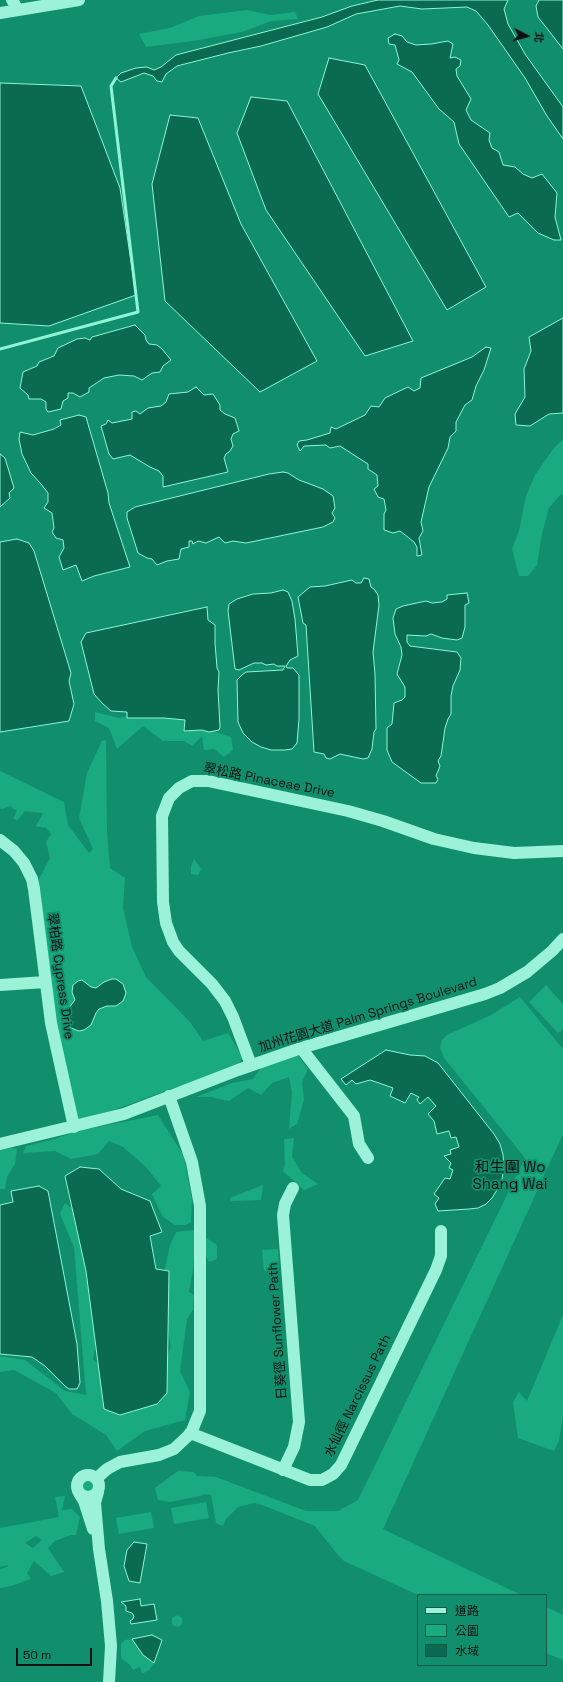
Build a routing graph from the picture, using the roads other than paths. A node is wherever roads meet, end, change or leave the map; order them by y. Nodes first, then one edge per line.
1 (79, 0) edge
2 (15, 5) edge
3 (0, 14) edge
4 (0, 840) edge
5 (563, 851) edge
6 (563, 939) edge
7 (45, 982) junction
8 (0, 985) edge
9 (301, 1048) junction
10 (251, 1065) junction
11 (169, 1096) junction
12 (74, 1127) junction
13 (0, 1144) edge
14 (368, 1158) dead end
15 (293, 1188) dead end
16 (441, 1232) dead end
17 (190, 1433) junction
18 (283, 1470) junction
19 (97, 1478) junction
20 (98, 1492) junction
21 (79, 1493) junction
22 (99, 1549) junction
23 (109, 1682) edge

1 - 2 street
2 - 3 street
4 - 7 street, 翠柏路 Cypress Drive
5 - 10 street, 翠松路 Pinaceae Drive
6 - 9 street, 加州花園大道 Palm Springs Boulevard
7 - 8 street
7 - 12 street, 翠柏路 Cypress Drive
9 - 10 street, 加州花園大道 Palm Springs Boulevard
9 - 14 street
10 - 11 street, 加州花園大道 Palm Springs Boulevard
11 - 12 street, 加州花園大道 Palm Springs Boulevard
11 - 17 street
12 - 13 street, 加州花園大道 Palm Springs Boulevard
15 - 18 street, 日葵徑 Sunflower Path
16 - 18 street, 水仙徑 Narcissus Path
17 - 18 street, 水仙徑 Narcissus Path
17 - 19 street
19 - 20 street
19 - 21 street
20 - 21 street
20 - 22 street
21 - 22 street
22 - 23 street

